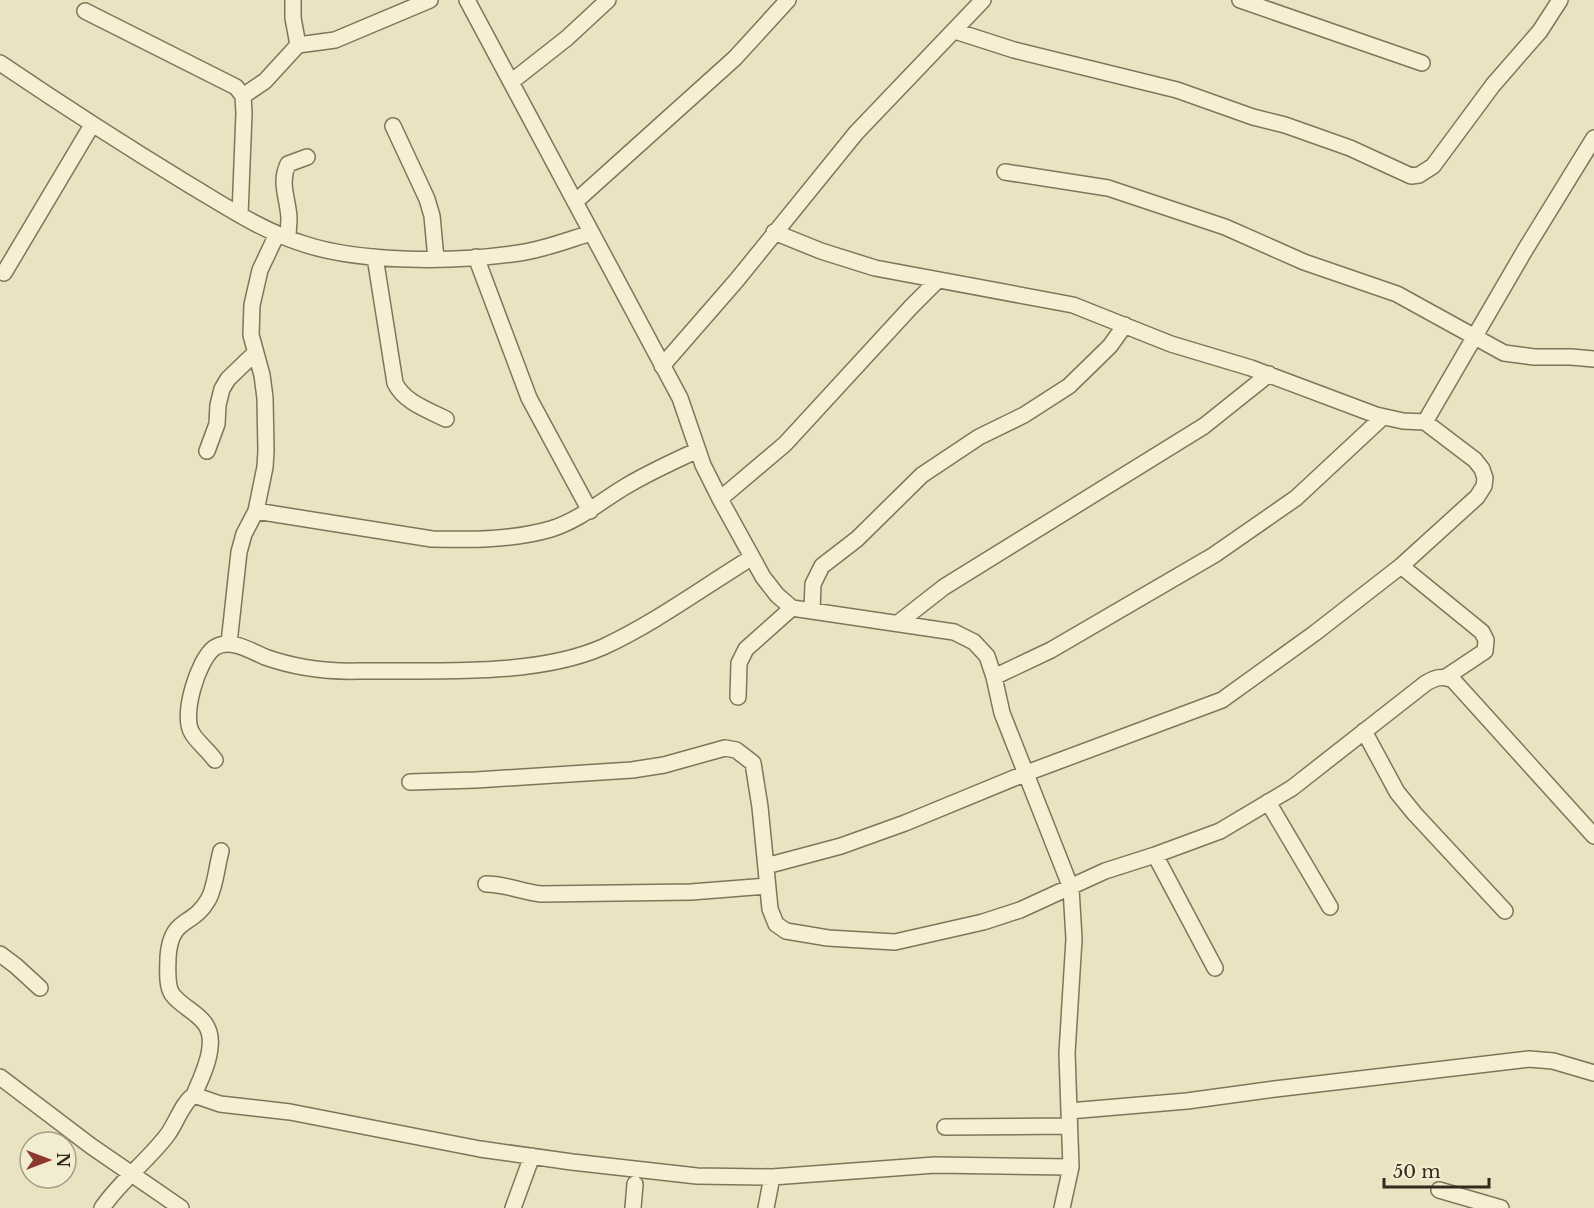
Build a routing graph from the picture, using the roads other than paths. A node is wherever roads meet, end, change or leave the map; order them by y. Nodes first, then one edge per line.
1 (293, 0) edge
2 (430, 0) edge
3 (467, 0) edge
4 (608, 0) edge
5 (788, 0) edge
6 (983, 0) edge
7 (1240, 0) edge
8 (1560, 0) edge
9 (85, 11) dead end
10 (955, 31) junction
11 (298, 45) junction
12 (0, 63) edge
13 (1422, 63) dead end
14 (511, 82) junction
15 (243, 96) junction
16 (92, 125) junction
17 (393, 126) dead end
18 (1594, 138) edge
19 (307, 157) dead end
20 (1005, 172) dead end
21 (575, 202) junction
22 (240, 215) junction
23 (774, 232) junction
24 (591, 233) junction
25 (282, 236) junction
26 (375, 257) junction
27 (476, 257) junction
28 (436, 259) junction
29 (4, 273) dead end
30 (938, 280) junction
31 (1125, 324) junction
32 (1475, 336) junction
33 (255, 353) junction
34 (1594, 359) edge
35 (662, 366) junction
36 (1269, 374) junction
37 (1383, 417) junction
38 (446, 419) dead end
39 (1425, 422) junction
40 (698, 450) junction
41 (207, 451) dead end
42 (720, 500) junction
43 (256, 511) junction
44 (590, 511) junction
45 (751, 558) junction
46 (1401, 566) junction
47 (792, 608) junction
48 (812, 611) junction
49 (898, 623) junction
50 (229, 643) junction
51 (1446, 676) junction
52 (994, 677) junction
53 (738, 697) dead end
54 (1364, 731) junction
55 (215, 760) dead end
56 (1024, 774) junction
57 (410, 782) dead end
58 (1268, 802) junction
59 (1594, 836) edge
60 (221, 851) dead end
61 (1155, 855) junction
62 (766, 866) junction
63 (486, 884) dead end
64 (767, 886) junction
65 (1071, 888) junction
66 (1330, 907) dead end
67 (1505, 911) dead end
68 (0, 954) edge
69 (1215, 968) dead end
70 (40, 988) dead end
71 (1594, 1073) edge
72 (0, 1077) edge
73 (194, 1095) junction
74 (1069, 1119) junction
75 (945, 1127) dead end
76 (532, 1156) junction
77 (1071, 1167) junction
78 (130, 1173) junction
79 (772, 1177) junction
80 (635, 1184) dead end
81 (1440, 1190) dead end
82 (102, 1208) edge
83 (181, 1208) edge
84 (513, 1208) edge
85 (633, 1208) edge
86 (766, 1208) edge
87 (1062, 1208) edge
88 (1500, 1208) edge

1 - 11 street
2 - 11 street
3 - 14 street
4 - 14 street
5 - 21 street
6 - 10 street
7 - 13 street
8 - 10 street
9 - 15 street
10 - 23 street
11 - 15 street
12 - 16 street
14 - 21 street
15 - 22 street
16 - 22 street
16 - 29 street
17 - 28 street
18 - 32 street
19 - 25 street
20 - 32 street
21 - 24 street
22 - 25 street
23 - 30 street
23 - 35 street
24 - 27 street
24 - 35 street
25 - 26 street
25 - 33 street
26 - 28 street
26 - 38 street
27 - 28 street
27 - 44 street
30 - 31 street
30 - 42 street
31 - 36 street
31 - 48 street
32 - 34 street
32 - 39 street
33 - 41 street
33 - 43 street
35 - 40 street
36 - 37 street
36 - 49 street
37 - 39 street
37 - 52 street
39 - 46 street
40 - 42 street
40 - 44 street
42 - 45 street
43 - 44 street
43 - 50 street
45 - 47 street
45 - 50 street
46 - 51 street
46 - 56 street
47 - 48 street
47 - 53 street
48 - 49 street
49 - 52 street
50 - 55 street
51 - 54 street
51 - 59 street
52 - 56 street
54 - 58 street
54 - 67 street
56 - 62 street
56 - 65 street
57 - 62 street
58 - 61 street
58 - 66 street
60 - 73 street
61 - 65 street
61 - 69 street
62 - 64 street
63 - 64 street
64 - 65 street
65 - 74 street
68 - 70 street
71 - 74 street
72 - 78 street
73 - 76 street
73 - 78 street
74 - 75 street
74 - 77 street
76 - 79 street
76 - 84 street
77 - 79 street
77 - 87 street
78 - 82 street
78 - 83 street
79 - 86 street
80 - 85 street
81 - 88 street

